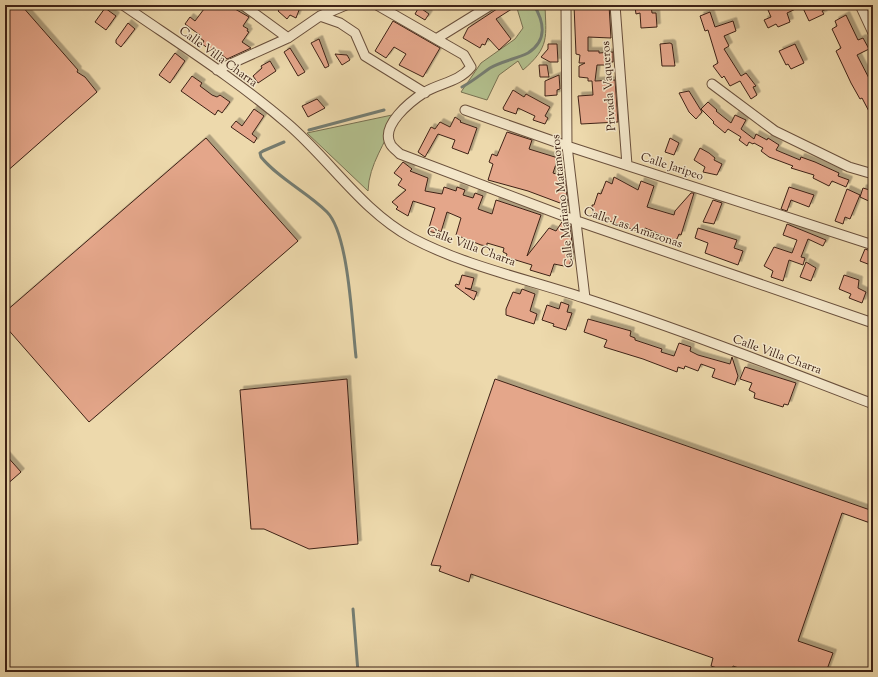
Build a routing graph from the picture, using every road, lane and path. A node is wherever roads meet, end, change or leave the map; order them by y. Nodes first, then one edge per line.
1 (123, 5) edge
2 (242, 5) edge
3 (346, 5) edge
4 (377, 5) edge
5 (491, 5) edge
6 (566, 5) edge
7 (615, 5) edge
8 (860, 5) edge
9 (320, 16) junction
10 (873, 33) edge
11 (288, 38) junction
12 (436, 39) junction
13 (217, 70) junction
14 (712, 84) dead end
15 (425, 93) junction
16 (465, 110) dead end
17 (567, 146) junction
18 (627, 165) junction
19 (873, 174) edge
20 (577, 221) junction
21 (873, 245) edge
22 (585, 298) junction
23 (873, 323) edge
24 (873, 404) edge

1 - 13 street, Calle Villa Charra
2 - 11 street
3 - 9 street
4 - 12 street
5 - 12 street
6 - 17 street, Calle Mariano Matamoros
7 - 18 street, Privada Vaqueros
8 - 10 street
9 - 11 street
9 - 15 street
11 - 13 street
12 - 15 street, Calle Las Amazonas
13 - 22 street, Calle Villa Charra
14 - 19 street
15 - 20 street, Calle Las Amazonas
16 - 17 street, Calle Jaripeo
17 - 18 street, Calle Jaripeo
17 - 20 street, Calle Mariano Matamoros
18 - 21 street, Calle Jaripeo
20 - 22 street, Calle Mariano Matamoros
20 - 23 street, Calle Las Amazonas
22 - 24 street, Calle Villa Charra

